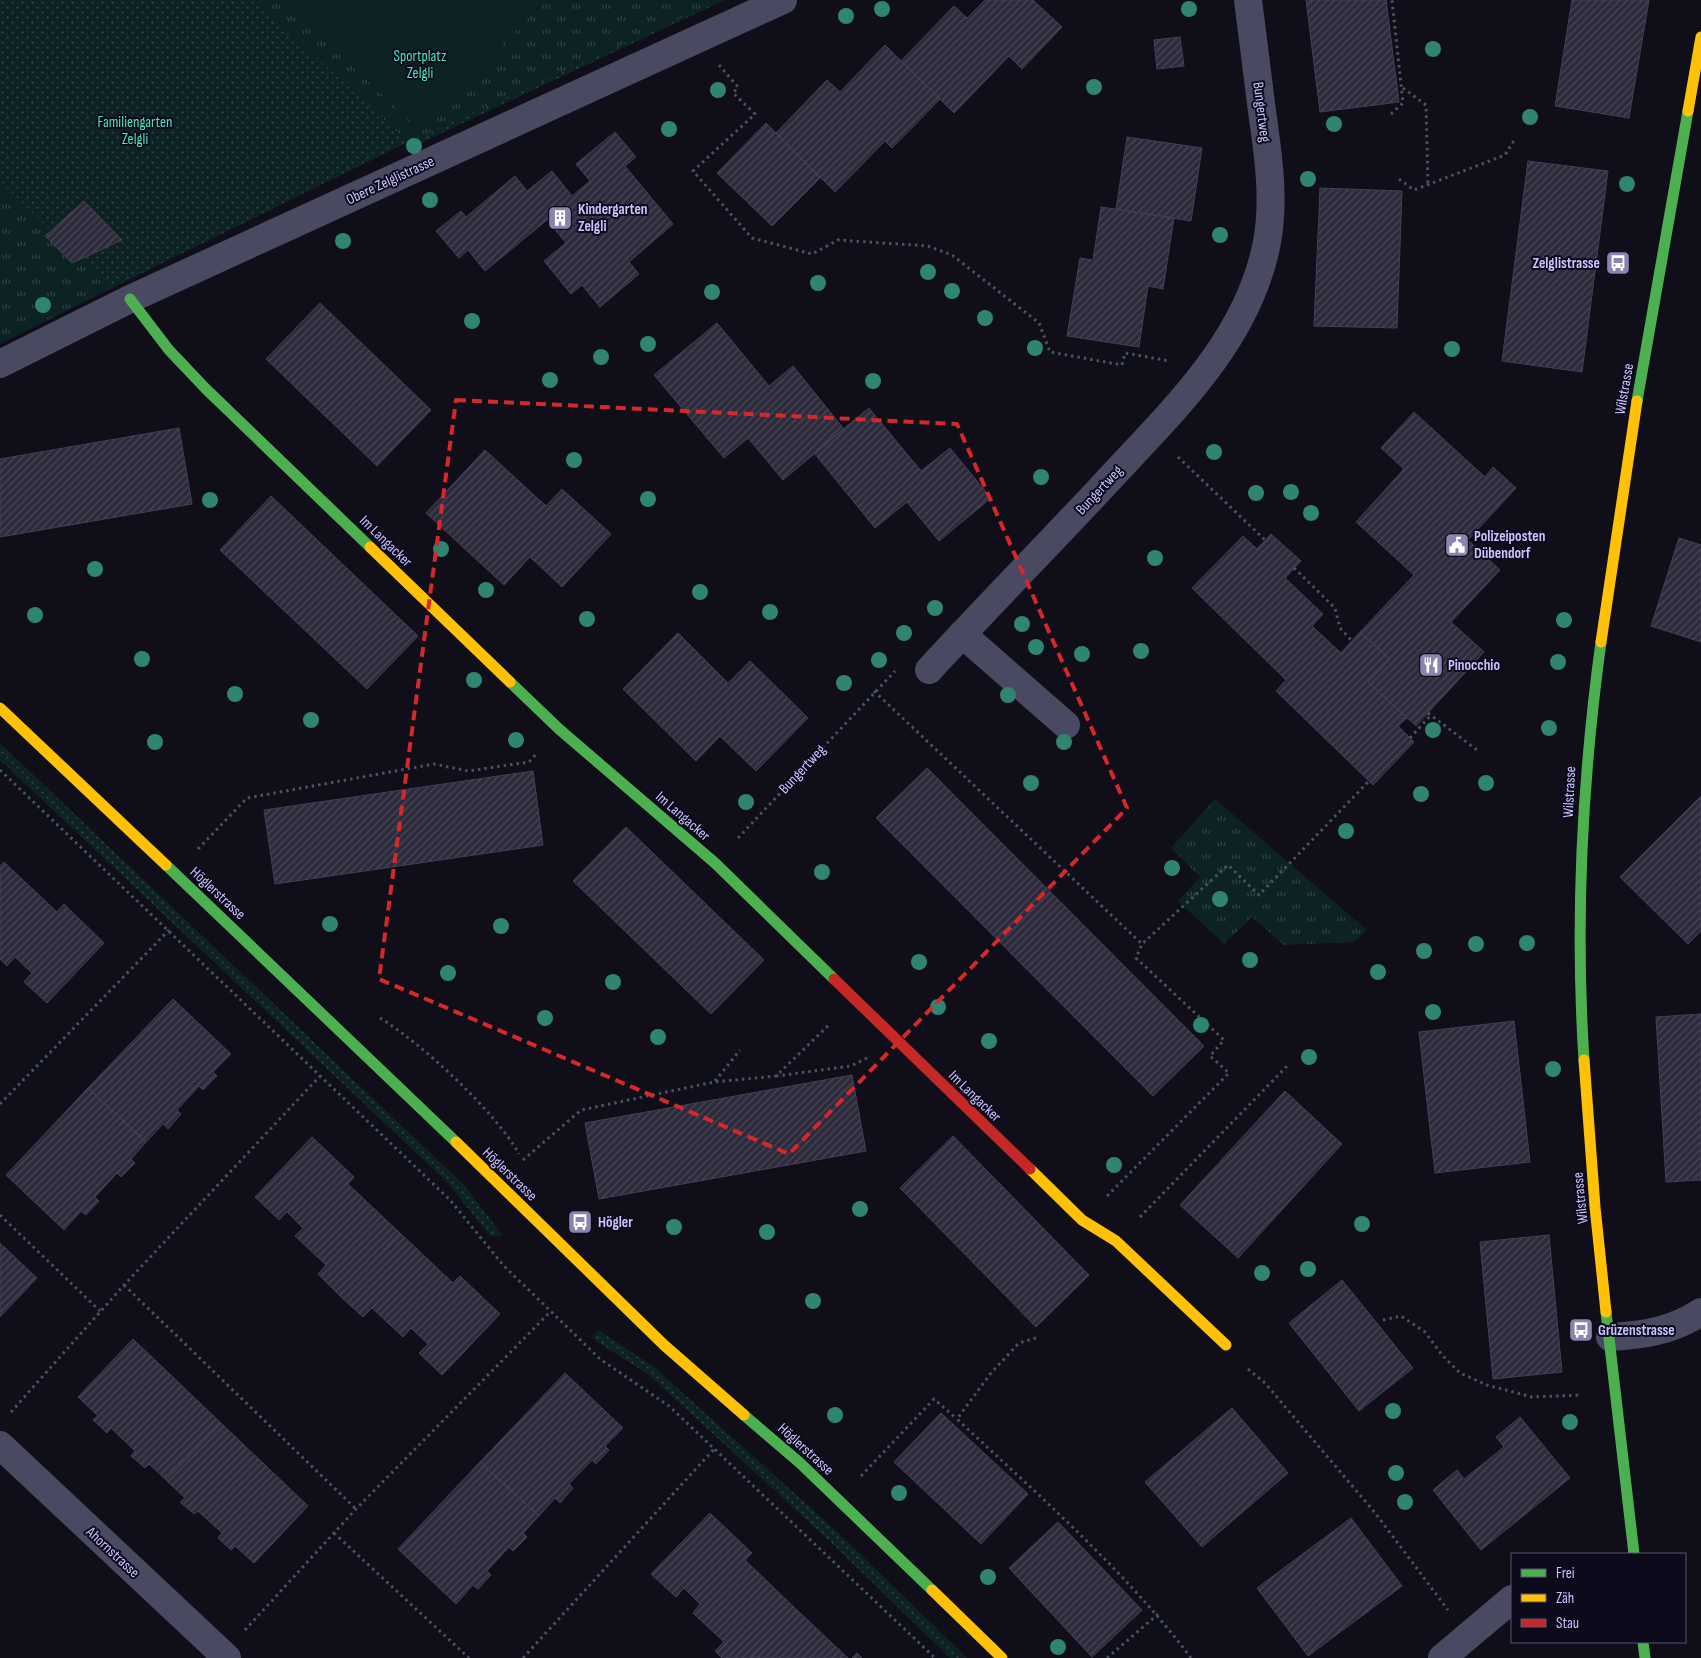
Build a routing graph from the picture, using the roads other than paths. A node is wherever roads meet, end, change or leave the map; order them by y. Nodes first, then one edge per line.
1 (783, 0) edge
2 (1248, 0) edge
3 (1701, 37) edge
4 (130, 299) junction
5 (0, 364) edge
6 (962, 634) junction
7 (929, 670) road end
8 (0, 708) edge
9 (1066, 725) dead end
10 (1701, 1312) edge
11 (1610, 1338) junction
12 (1226, 1344) road end
13 (0, 1445) edge
14 (1634, 1553) edge
15 (1511, 1600) edge
16 (1643, 1643) edge
17 (224, 1656) edge
18 (1002, 1658) edge
19 (1442, 1658) edge
20 (1645, 1658) edge

1 - 4 street, Obere Zelglistrasse
2 - 6 street, Bungertweg
3 - 11 street, Wilstrasse
4 - 5 street, Obere Zelglistrasse
4 - 12 street, Im Langacker
6 - 7 street, Bungertweg
6 - 9 street
8 - 18 street, Höglerstrasse
10 - 11 street
11 - 14 street, Wilstrasse
13 - 17 street, Ahornstrasse
15 - 19 street
16 - 20 street

